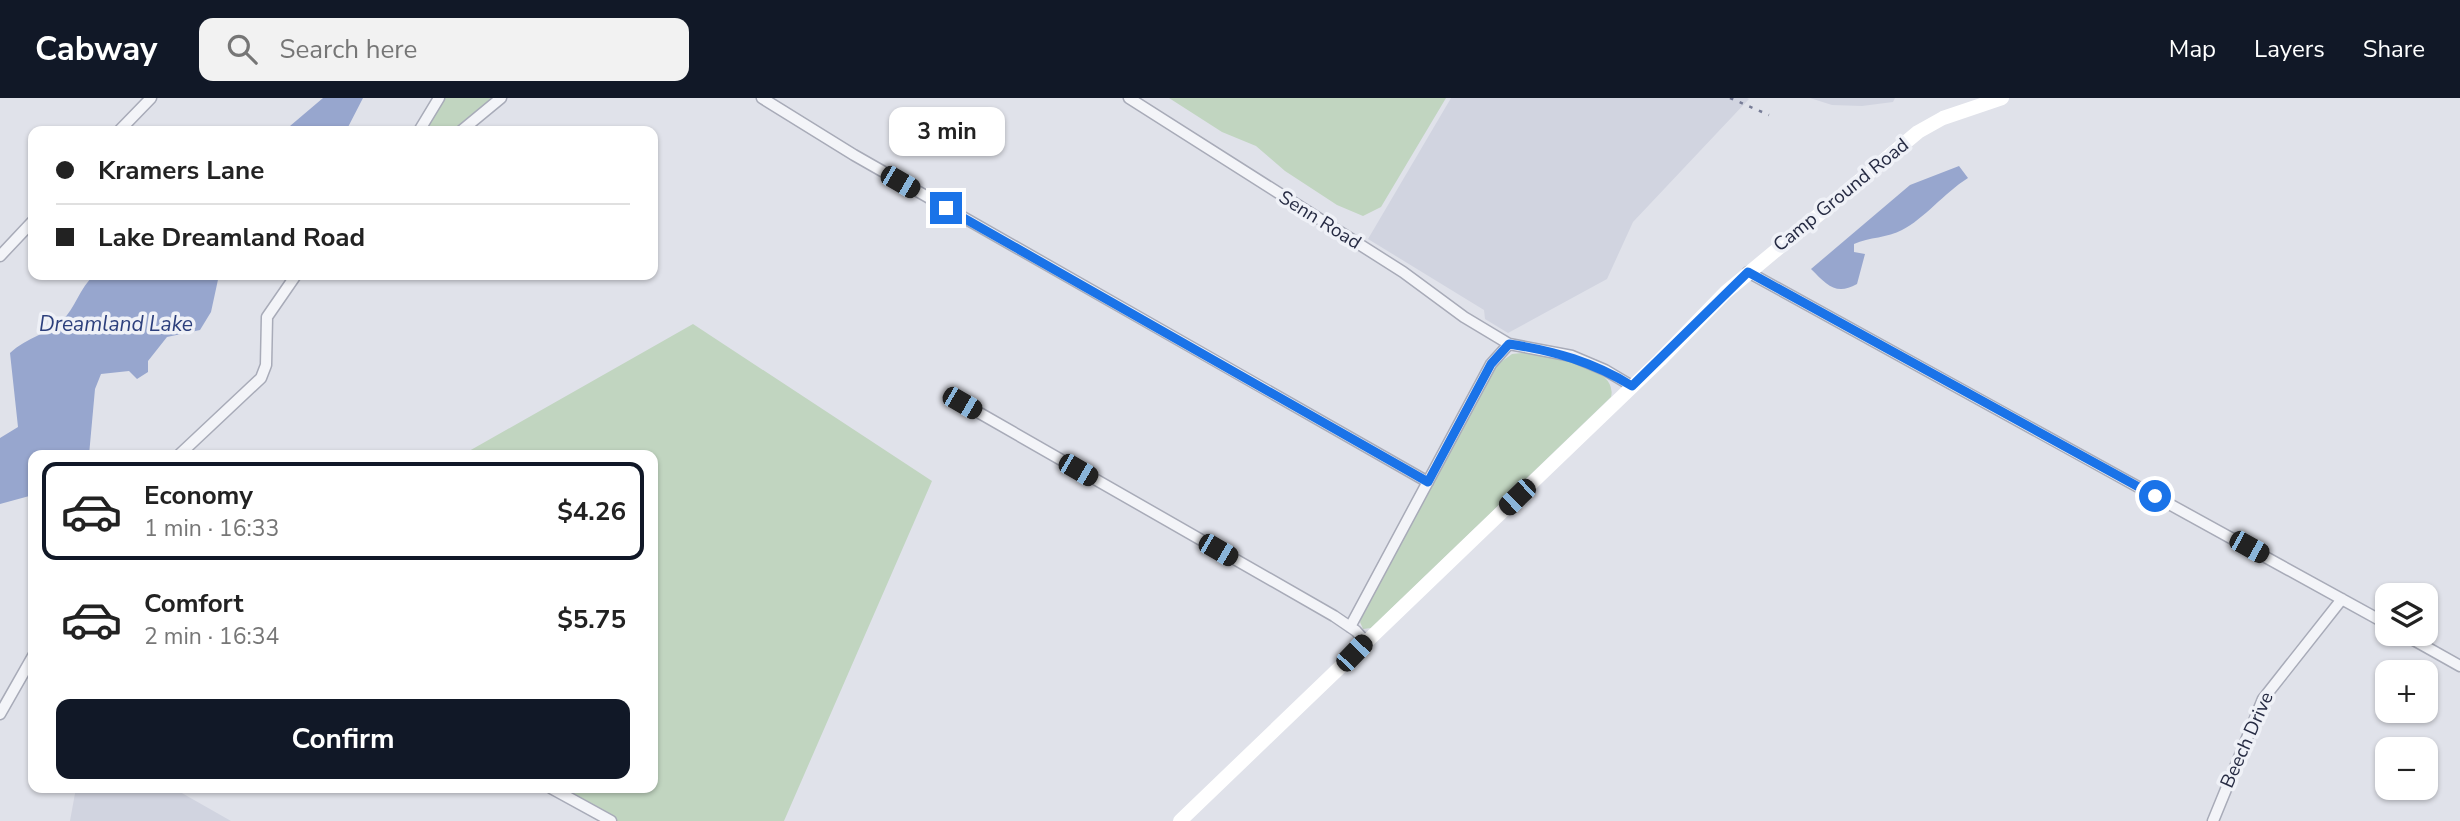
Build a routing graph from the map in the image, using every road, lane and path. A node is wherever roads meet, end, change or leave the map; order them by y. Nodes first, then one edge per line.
1 (150, 98) edge
2 (439, 98) edge
3 (501, 98) edge
4 (762, 98) edge
5 (1129, 98) edge
6 (2002, 98) edge
7 (124, 126) edge
8 (422, 126) edge
9 (467, 126) edge
10 (28, 226) edge
11 (0, 256) edge
12 (1748, 272) junction
13 (293, 280) edge
14 (1509, 344) junction
15 (1632, 386) junction
16 (962, 403) dead end
17 (184, 450) edge
18 (1428, 482) junction
19 (2342, 599) junction
20 (2375, 617) edge
21 (1350, 626) junction
22 (1366, 642) junction
23 (2424, 646) edge
24 (28, 665) edge
25 (2460, 666) edge
26 (0, 714) edge
27 (560, 793) edge
28 (611, 821) edge
29 (1180, 821) edge
30 (2213, 821) edge

1 - 7 street
2 - 8 street
3 - 9 street
4 - 18 street
5 - 14 street, Senn Road
6 - 12 street, Camp Ground Road
10 - 11 street
12 - 15 street, Camp Ground Road
12 - 19 street
13 - 17 street
14 - 15 street
14 - 18 street
15 - 22 street, Camp Ground Road
16 - 21 street
18 - 21 street
19 - 20 street
19 - 30 street, Beech Drive
21 - 22 street
22 - 29 street, Camp Ground Road
23 - 25 street
24 - 26 street
27 - 28 street

